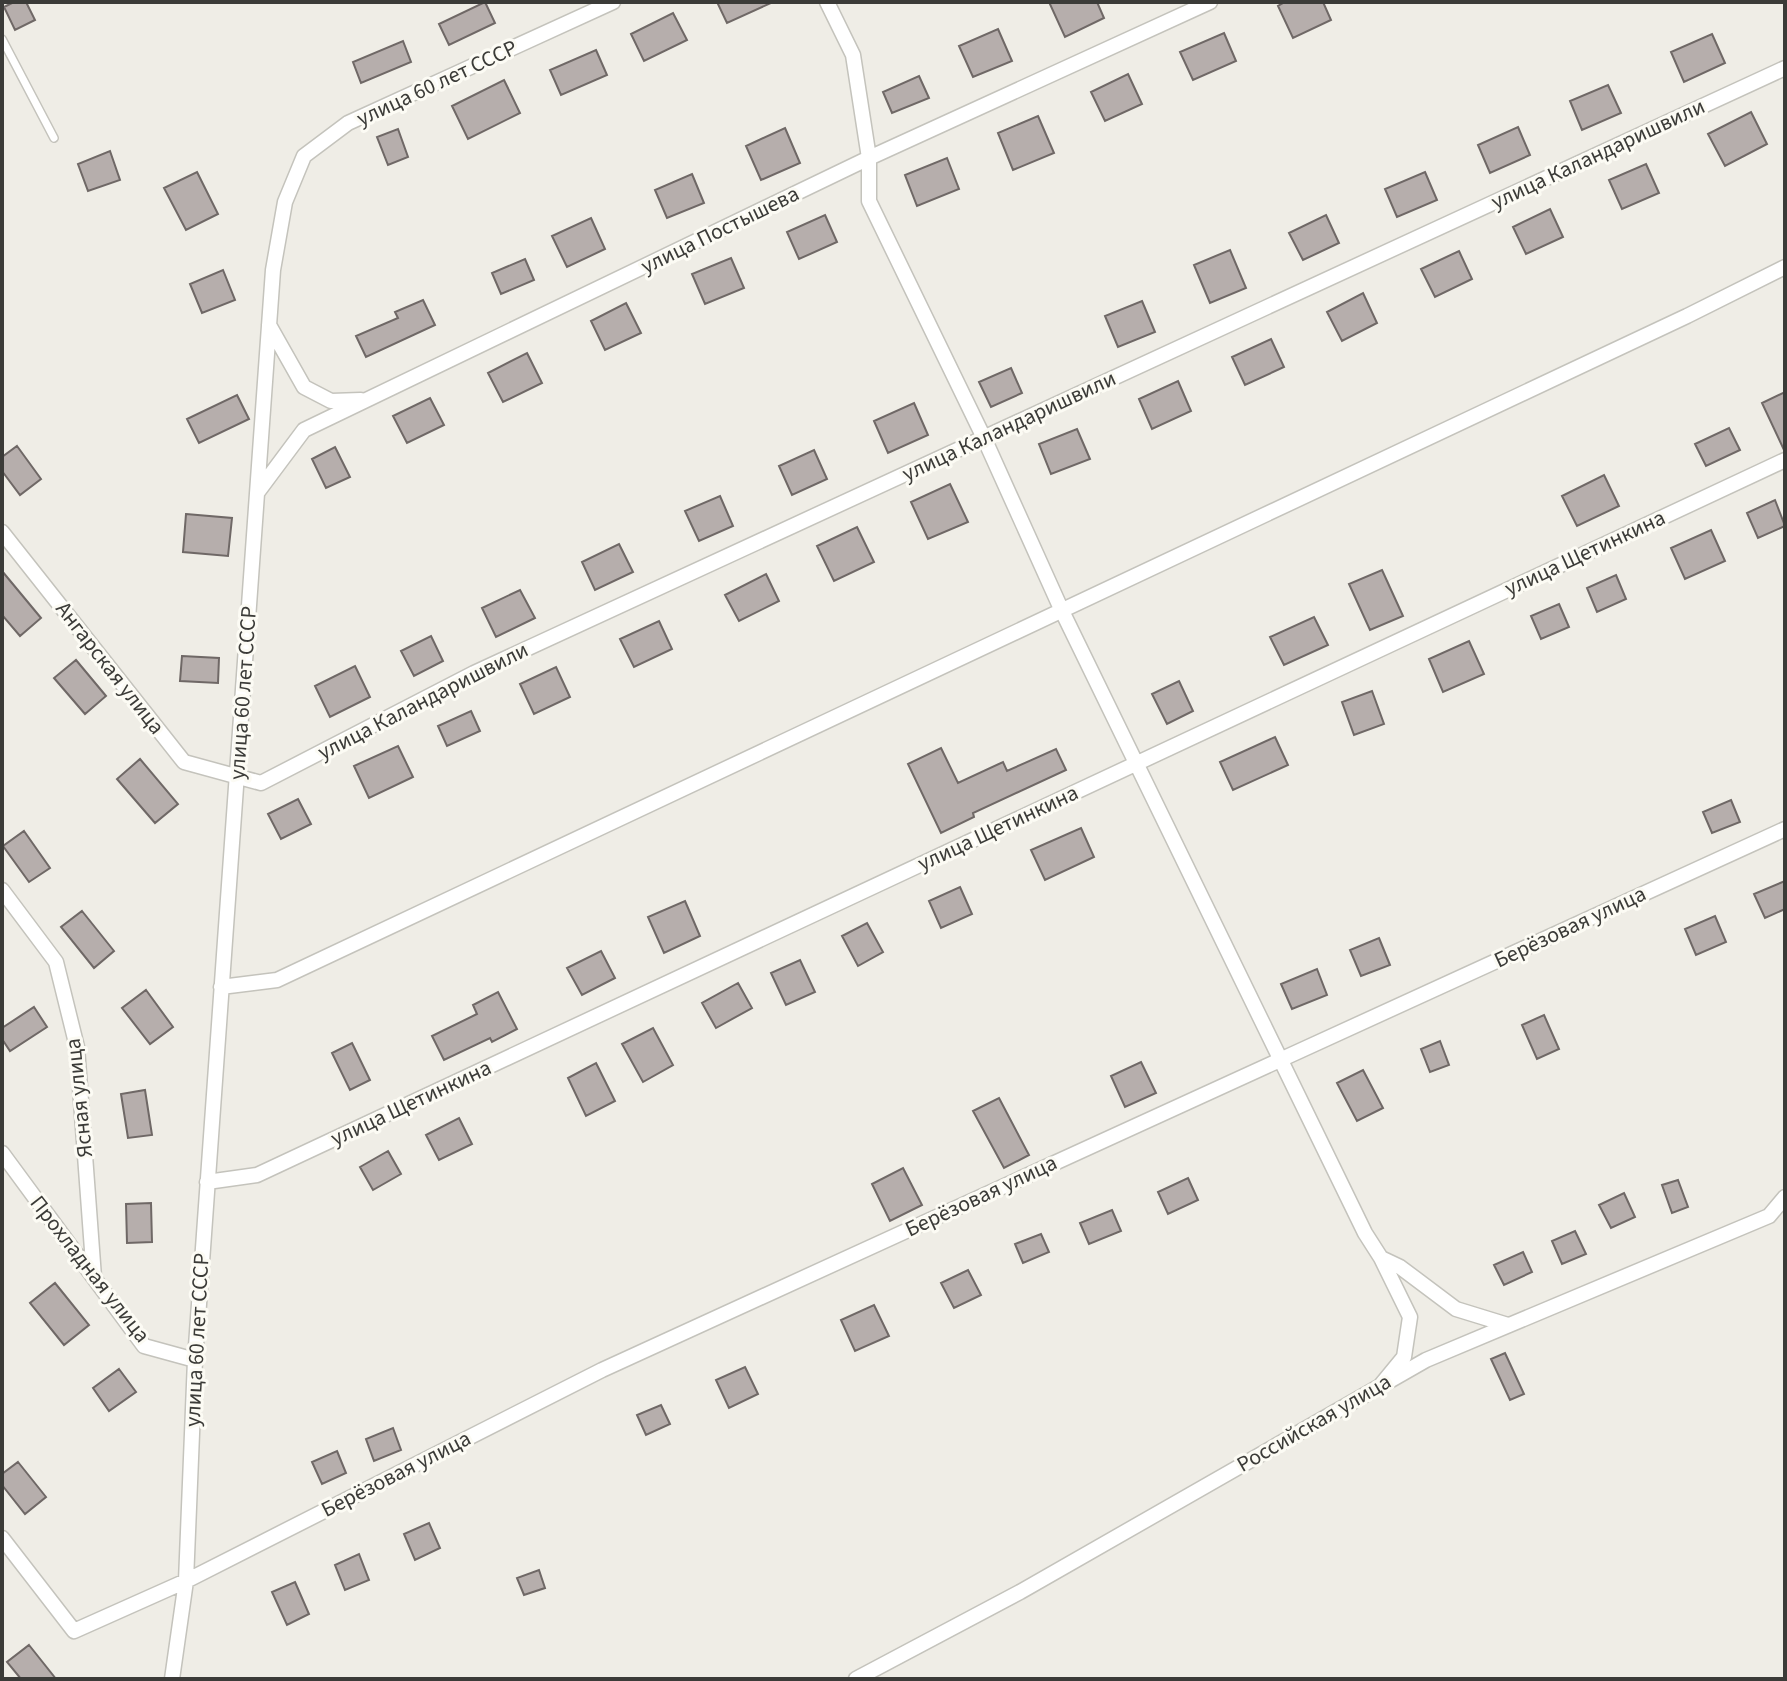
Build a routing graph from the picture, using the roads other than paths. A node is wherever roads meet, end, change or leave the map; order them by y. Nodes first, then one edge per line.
1 (613, 2) edge
2 (827, 2) edge
3 (1210, 2) edge
4 (2, 39) edge
5 (1785, 68) edge
6 (54, 138) dead end
7 (869, 158) junction
8 (1785, 267) edge
9 (269, 325) junction
10 (369, 399) junction
11 (984, 438) junction
12 (1785, 460) edge
13 (257, 493) junction
14 (2, 532) edge
15 (1062, 611) junction
16 (1136, 763) junction
17 (236, 778) junction
18 (1785, 829) edge
19 (2, 890) edge
20 (221, 987) junction
21 (1280, 1060) junction
22 (2, 1153) edge
23 (207, 1182) junction
24 (1785, 1197) edge
25 (1381, 1258) junction
26 (94, 1277) junction
27 (1508, 1325) junction
28 (195, 1360) junction
29 (1381, 1385) junction
30 (2, 1538) edge
31 (186, 1581) junction
32 (172, 1679) edge
33 (856, 1679) edge

1 - 9 street, улица 60 лет СССР
2 - 7 street
3 - 7 street, улица Постышева
4 - 6 lane
5 - 11 street, улица Каландаришвили
7 - 10 street, улица Постышева
7 - 11 street
8 - 15 street
9 - 10 street
9 - 13 street, улица 60 лет СССР
10 - 13 street, улица Постышева
11 - 15 street
11 - 17 street, улица Каландаришвили
12 - 16 street, улица Щетинкина
13 - 17 street, улица 60 лет СССР
14 - 17 street, Ангарская улица
15 - 16 street
15 - 20 street
16 - 21 street
16 - 23 street, улица Щетинкина
17 - 20 street, улица 60 лет СССР
18 - 21 street, Берёзовая улица
19 - 26 street, Ясная улица
20 - 23 street, улица 60 лет СССР
21 - 25 street
21 - 31 street, Берёзовая улица
22 - 26 street, Прохладная улица
23 - 28 street, улица 60 лет СССР
24 - 27 street, Российская улица
25 - 27 street
25 - 29 street
26 - 28 street, Прохладная улица
27 - 29 street, Российская улица
28 - 31 street, улица 60 лет СССР
29 - 33 street, Российская улица
30 - 31 street, Берёзовая улица
31 - 32 street, улица 60 лет СССР

